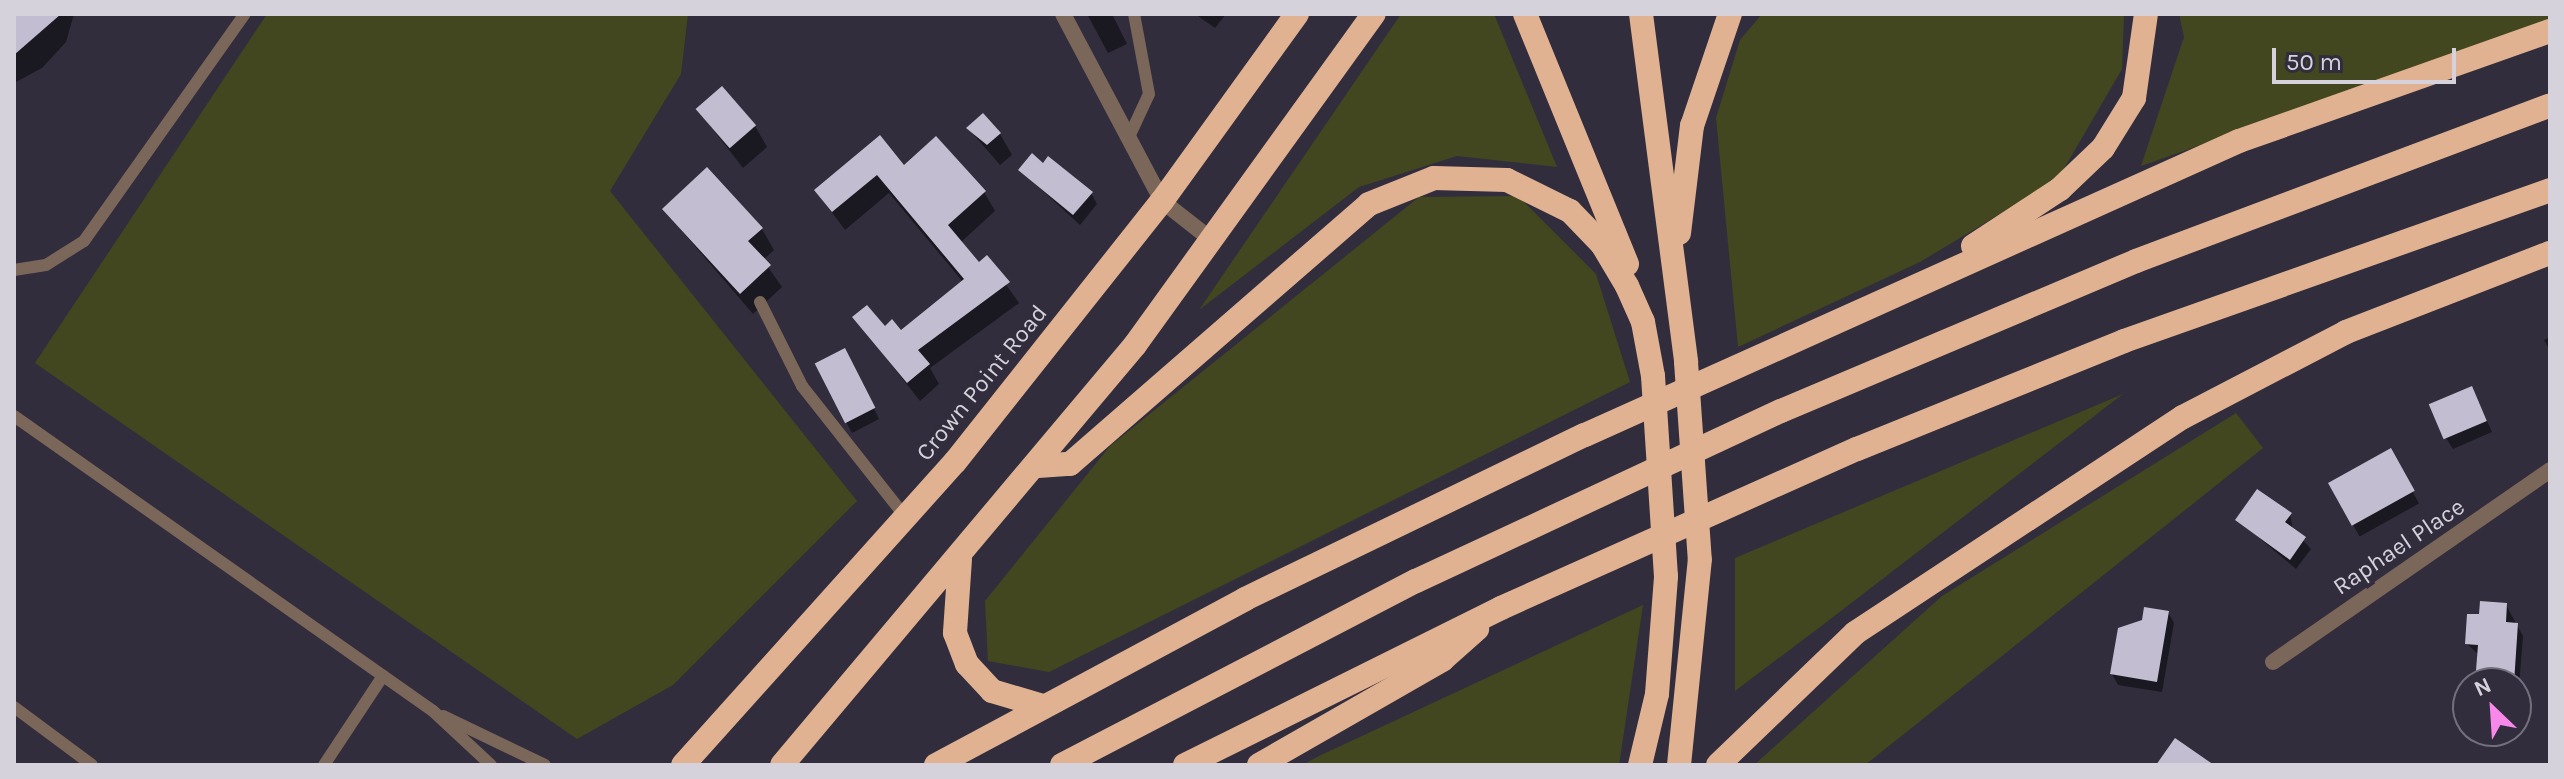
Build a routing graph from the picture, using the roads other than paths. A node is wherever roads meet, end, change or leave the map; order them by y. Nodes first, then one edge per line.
1 (245, 14) edge
2 (1063, 14) edge
3 (1134, 14) edge
4 (1297, 14) edge
5 (1374, 14) edge
6 (1525, 14) edge
7 (1641, 14) edge
8 (1730, 14) edge
9 (2146, 14) edge
10 (2550, 31) edge
11 (2550, 105) edge
12 (1129, 137) junction
13 (2550, 190) edge
14 (1162, 201) junction
15 (1213, 241) junction
16 (2550, 253) edge
17 (14, 270) edge
18 (1675, 271) junction
19 (1893, 296) junction
20 (760, 302) dead end
21 (1643, 322) junction
22 (14, 416) edge
23 (1038, 466) junction
24 (2550, 470) edge
25 (907, 519) junction
26 (960, 559) junction
27 (1501, 608) junction
28 (2273, 662) dead end
29 (383, 676) junction
30 (1043, 706) junction
31 (14, 707) edge
32 (433, 711) junction
33 (92, 765) edge
34 (324, 765) edge
35 (491, 765) edge
36 (545, 765) edge
37 (683, 765) edge
38 (782, 765) edge
39 (936, 765) edge
40 (1062, 765) edge
41 (1185, 765) edge
42 (1259, 765) edge
43 (1640, 765) edge
44 (1679, 765) edge
45 (1718, 765) edge

1 - 17 lane
2 - 12 street
3 - 12 lane
4 - 14 highway, Crown Point Road
5 - 15 highway
6 - 21 highway
7 - 18 highway
8 - 18 highway
9 - 19 highway
10 - 19 highway
11 - 40 highway
12 - 14 street
13 - 27 highway
14 - 15 street
14 - 25 highway, Crown Point Road
15 - 23 highway
16 - 45 highway
18 - 44 highway, bridge
19 - 30 highway
20 - 25 lane
21 - 23 highway
21 - 43 highway, bridge
22 - 29 lane
23 - 26 highway
24 - 28 street, Raphael Place
25 - 37 highway, Crown Point Road
26 - 30 highway
26 - 38 highway
27 - 41 highway
27 - 42 highway
29 - 32 lane
29 - 34 lane
30 - 39 highway
31 - 33 lane
32 - 35 lane
32 - 36 lane

